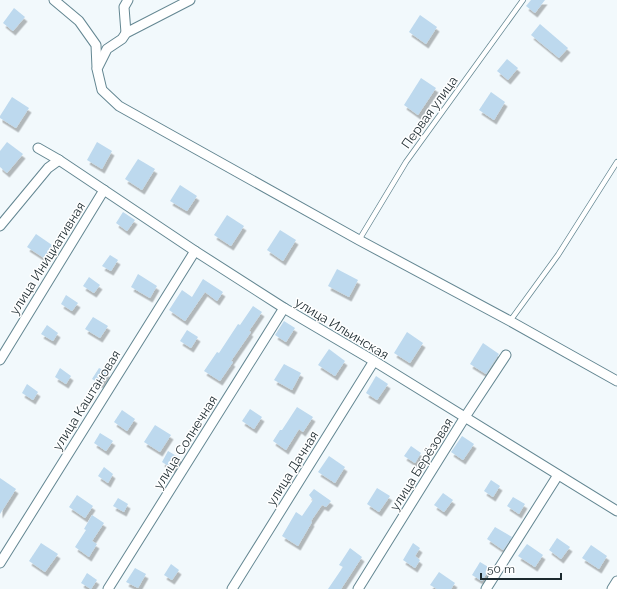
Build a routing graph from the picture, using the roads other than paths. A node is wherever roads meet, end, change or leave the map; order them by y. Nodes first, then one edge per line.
1 (54, 0) edge
2 (128, 0) edge
3 (190, 0) edge
4 (523, 0) edge
5 (126, 33) junction
6 (97, 69) junction
7 (38, 148) dead end
8 (58, 160) junction
9 (617, 162) edge
10 (104, 190) junction
11 (0, 226) edge
12 (359, 240) junction
13 (195, 251) junction
14 (284, 308) junction
15 (510, 321) junction
16 (506, 355) dead end
17 (0, 360) edge
18 (374, 361) junction
19 (617, 381) edge
20 (465, 417) junction
21 (558, 475) junction
22 (617, 511) edge
23 (0, 564) edge
24 (617, 581) edge
25 (108, 589) edge
26 (232, 589) edge
27 (358, 589) edge
28 (486, 589) edge
29 (612, 589) edge

1 - 6 street
2 - 5 street
3 - 5 street
4 - 12 lane, Первая улица
5 - 6 street
6 - 12 street
7 - 8 street, улица Ильинская
8 - 10 street, улица Ильинская
8 - 11 street
9 - 15 lane
10 - 13 street, улица Ильинская
10 - 17 street, улица Инициативная
12 - 15 street
13 - 14 street, улица Ильинская
13 - 23 street, улица Каштановая
14 - 18 street, улица Ильинская
14 - 25 street, улица Солнечная
15 - 19 street
16 - 20 street, улица Берёзовая
18 - 20 street, улица Ильинская
18 - 26 street, улица Дачная
20 - 21 street, улица Ильинская
20 - 27 street, улица Берёзовая
21 - 22 street, улица Ильинская
21 - 28 street
24 - 29 street

